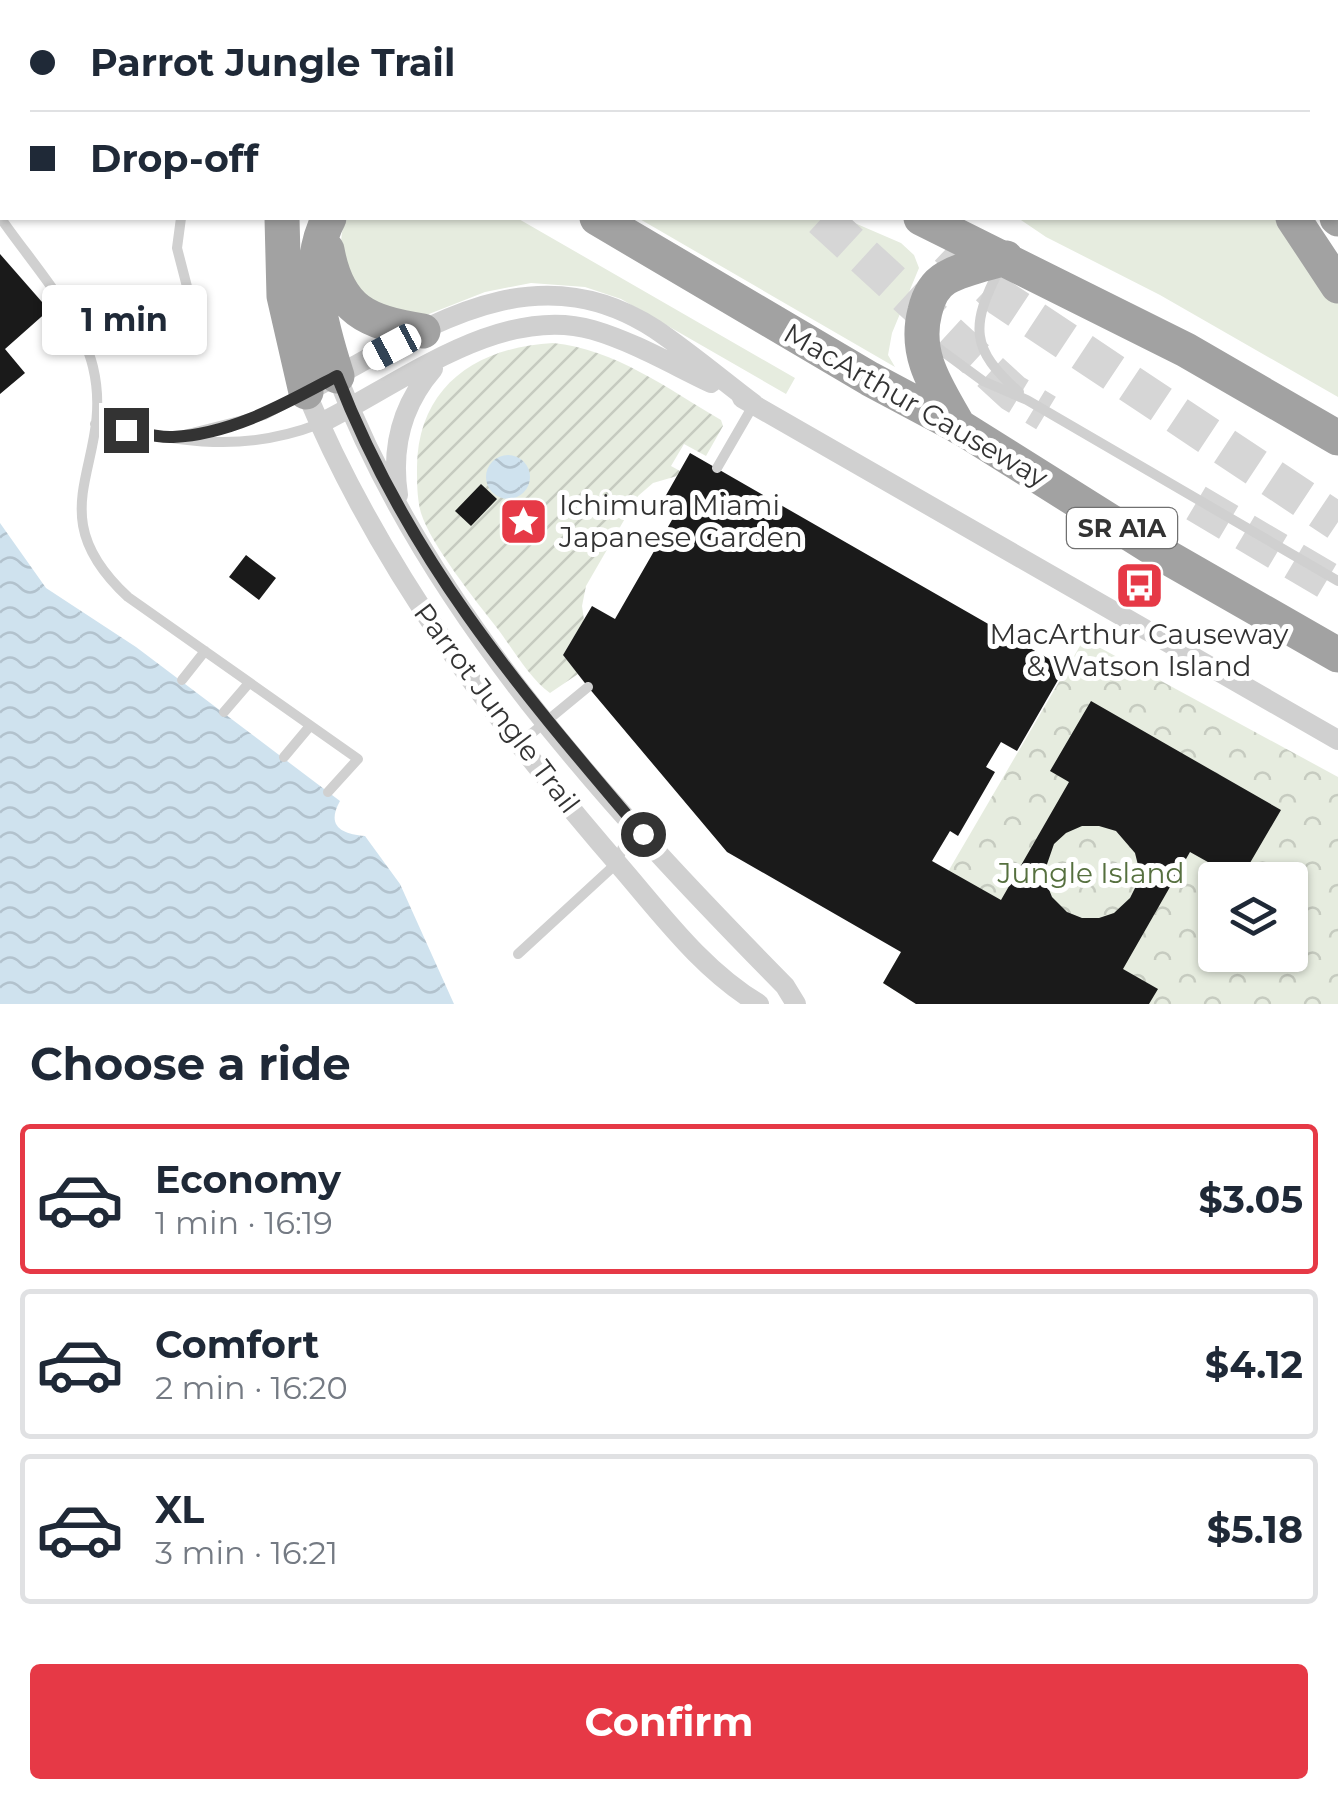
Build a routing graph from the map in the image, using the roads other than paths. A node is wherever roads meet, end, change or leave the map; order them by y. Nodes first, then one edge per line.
1 (2, 220) edge
2 (181, 220) edge
3 (282, 220) edge
4 (600, 220) edge
5 (925, 220) edge
6 (983, 220) edge
7 (1294, 220) edge
8 (326, 223) edge
9 (1006, 258) junction
10 (1338, 286) edge
11 (198, 329) dead end
12 (921, 329) junction
13 (435, 344) junction
14 (344, 392) junction
15 (1028, 400) junction
16 (754, 404) junction
17 (312, 408) junction
18 (96, 424) junction
19 (960, 427) junction
20 (173, 438) junction
21 (1338, 438) edge
22 (718, 468) dead end
23 (401, 512) junction
24 (1338, 580) edge
25 (205, 652) junction
26 (1338, 655) edge
27 (182, 680) dead end
28 (249, 683) junction
29 (588, 687) dead end
30 (224, 712) dead end
31 (546, 722) junction
32 (310, 726) junction
33 (1338, 740) edge
34 (520, 744) junction
35 (284, 757) dead end
36 (328, 792) dead end
37 (623, 811) junction
38 (617, 863) junction
39 (518, 954) dead end
40 (759, 1004) edge
41 (796, 1004) edge

1 - 18 lane
2 - 11 lane
3 - 17 highway
4 - 19 highway, MacArthur Causeway / SR A1A
5 - 9 highway
6 - 9 highway
7 - 10 highway
8 - 13 highway
8 - 14 highway
9 - 12 highway
9 - 15 lane
9 - 21 highway
12 - 15 lane
12 - 19 highway
13 - 14 street
13 - 14 street
13 - 16 street
13 - 16 street
13 - 23 street
14 - 17 street
14 - 17 street
14 - 23 street, Parrot Jungle Trail
15 - 24 lane
16 - 22 lane
16 - 33 street
17 - 20 lane
17 - 20 lane
17 - 34 street, Parrot Jungle Trail
18 - 20 lane
18 - 25 lane
19 - 26 highway, MacArthur Causeway / SR A1A
23 - 31 street, Parrot Jungle Trail
25 - 27 lane
25 - 28 lane
28 - 30 lane
28 - 32 lane
29 - 31 lane
31 - 34 lane
31 - 37 street, Parrot Jungle Trail
32 - 35 lane
32 - 36 lane
34 - 38 street, Parrot Jungle Trail
37 - 38 lane
37 - 41 street, Parrot Jungle Trail
38 - 39 lane
38 - 40 street, Parrot Jungle Trail

